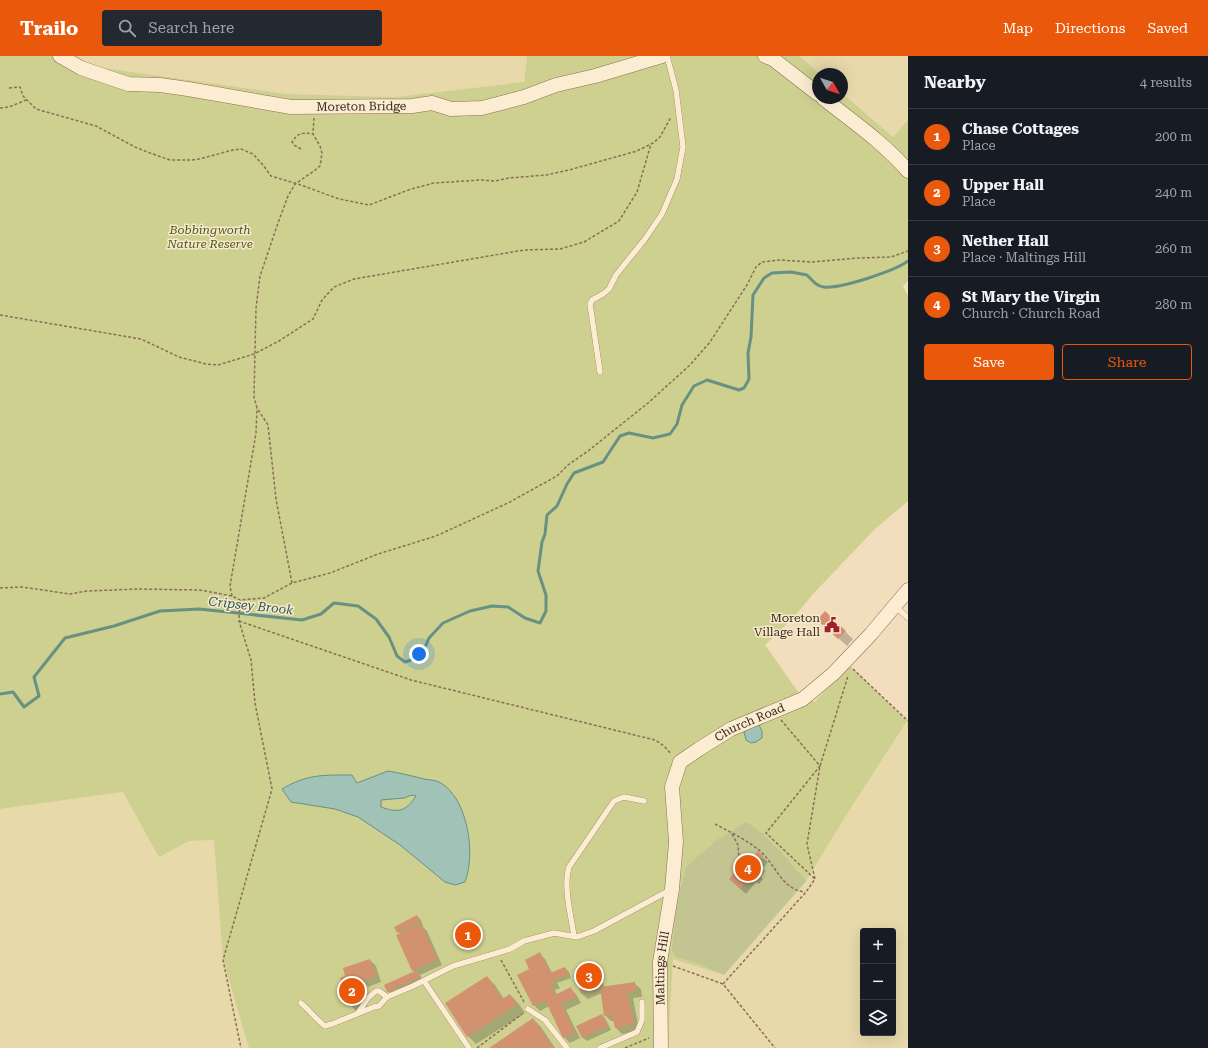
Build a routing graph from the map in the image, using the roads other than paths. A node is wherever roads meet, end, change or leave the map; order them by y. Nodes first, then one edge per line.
1 (60, 56) edge
2 (662, 56) edge
3 (667, 56) edge
4 (766, 56) edge
5 (812, 89) edge
6 (830, 104) edge
7 (908, 171) edge
8 (600, 372) dead end
9 (908, 590) edge
10 (895, 606) junction
11 (908, 618) edge
12 (644, 801) dead end
13 (672, 889) junction
14 (574, 936) junction
15 (424, 981) junction
16 (387, 997) junction
17 (642, 1002) dead end
18 (301, 1003) dead end
19 (528, 1009) road end
20 (358, 1013) junction
21 (470, 1048) edge
22 (567, 1048) edge
23 (600, 1048) edge
24 (661, 1048) edge

1 - 2 street, Moreton Bridge
3 - 8 lane
4 - 5 street
6 - 7 street
9 - 10 street, Church Road
10 - 11 lane
10 - 13 street, Church Road
12 - 14 lane
13 - 14 lane
13 - 24 street, Maltings Hill
14 - 15 lane
15 - 16 lane
15 - 21 lane
16 - 20 lane
16 - 20 lane
17 - 23 lane
18 - 20 lane
19 - 22 lane

